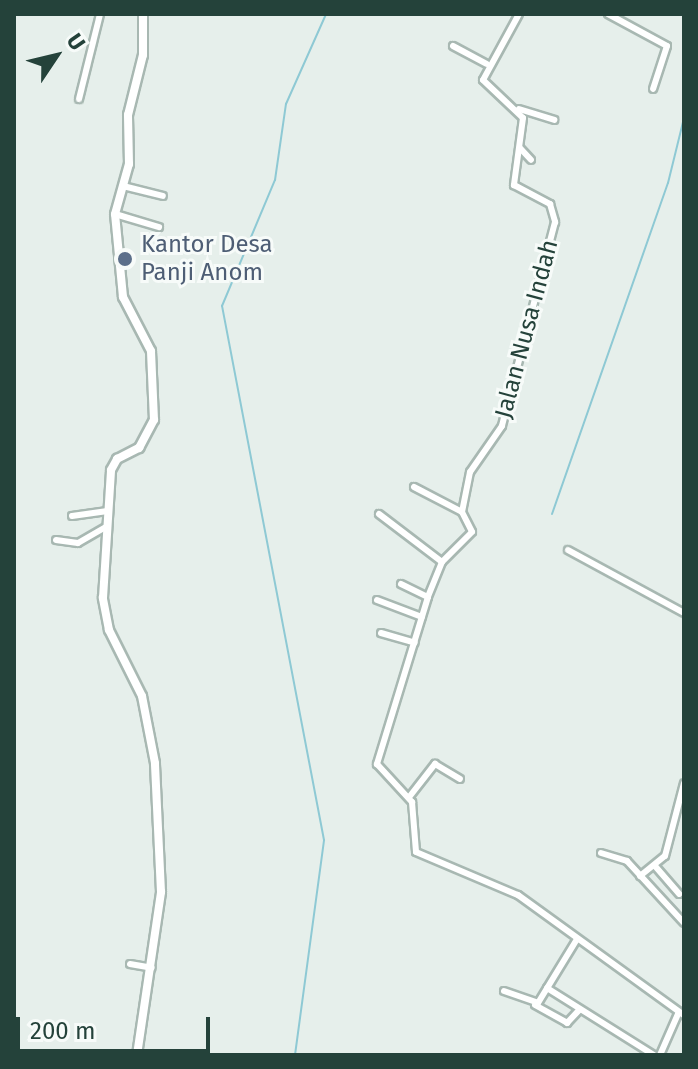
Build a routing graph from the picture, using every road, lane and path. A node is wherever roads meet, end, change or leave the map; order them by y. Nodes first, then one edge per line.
1 (100, 14) edge
2 (143, 14) edge
3 (519, 14) edge
4 (608, 14) edge
5 (453, 46) dead end
6 (487, 64) junction
7 (653, 89) dead end
8 (79, 99) dead end
9 (519, 109) junction
10 (554, 120) dead end
11 (520, 148) junction
12 (531, 160) dead end
13 (123, 186) junction
14 (163, 196) dead end
15 (115, 214) junction
16 (159, 227) dead end
17 (414, 487) dead end
18 (106, 511) junction
19 (462, 512) junction
20 (379, 514) dead end
21 (72, 516) dead end
22 (106, 527) junction
23 (56, 540) dead end
24 (568, 550) dead end
25 (442, 562) junction
26 (401, 584) dead end
27 (428, 597) junction
28 (377, 600) dead end
29 (684, 613) edge
30 (422, 617) junction
31 (381, 633) dead end
32 (415, 643) junction
33 (460, 779) dead end
34 (684, 783) edge
35 (410, 796) junction
36 (675, 814) junction
37 (684, 817) edge
38 (601, 853) dead end
39 (655, 866) junction
40 (640, 876) junction
41 (679, 894) dead end
42 (684, 923) edge
43 (577, 939) junction
44 (130, 964) dead end
45 (152, 968) junction
46 (547, 988) junction
47 (504, 991) dead end
48 (535, 1005) junction
49 (579, 1010) junction
50 (681, 1015) edge
51 (137, 1055) edge
52 (657, 1055) edge

1 - 8 street
2 - 13 street
3 - 6 street
4 - 7 street
5 - 6 street
6 - 9 street
9 - 10 street
9 - 11 street, Jalan Nusa Indah
11 - 12 street
11 - 19 street, Jalan Nusa Indah
13 - 14 street
13 - 15 street
15 - 16 street
15 - 18 street
17 - 19 street
18 - 21 street
18 - 22 street
19 - 25 street, Jalan Nusa Indah
20 - 25 street
22 - 23 street
22 - 45 street
24 - 29 street
25 - 27 street, Jalan Nusa Indah
26 - 27 street
27 - 30 street, Jalan Nusa Indah
28 - 30 street
30 - 32 street, Jalan Nusa Indah
31 - 32 street
32 - 35 street, Jalan Nusa Indah
33 - 35 street
34 - 36 street
35 - 43 street
36 - 37 street
36 - 39 street
38 - 40 street
39 - 40 street
39 - 41 street
40 - 42 street
43 - 46 street
43 - 50 street
44 - 45 street
45 - 51 street
46 - 48 street
46 - 49 street
47 - 48 street
48 - 49 street
49 - 52 street
50 - 52 street

